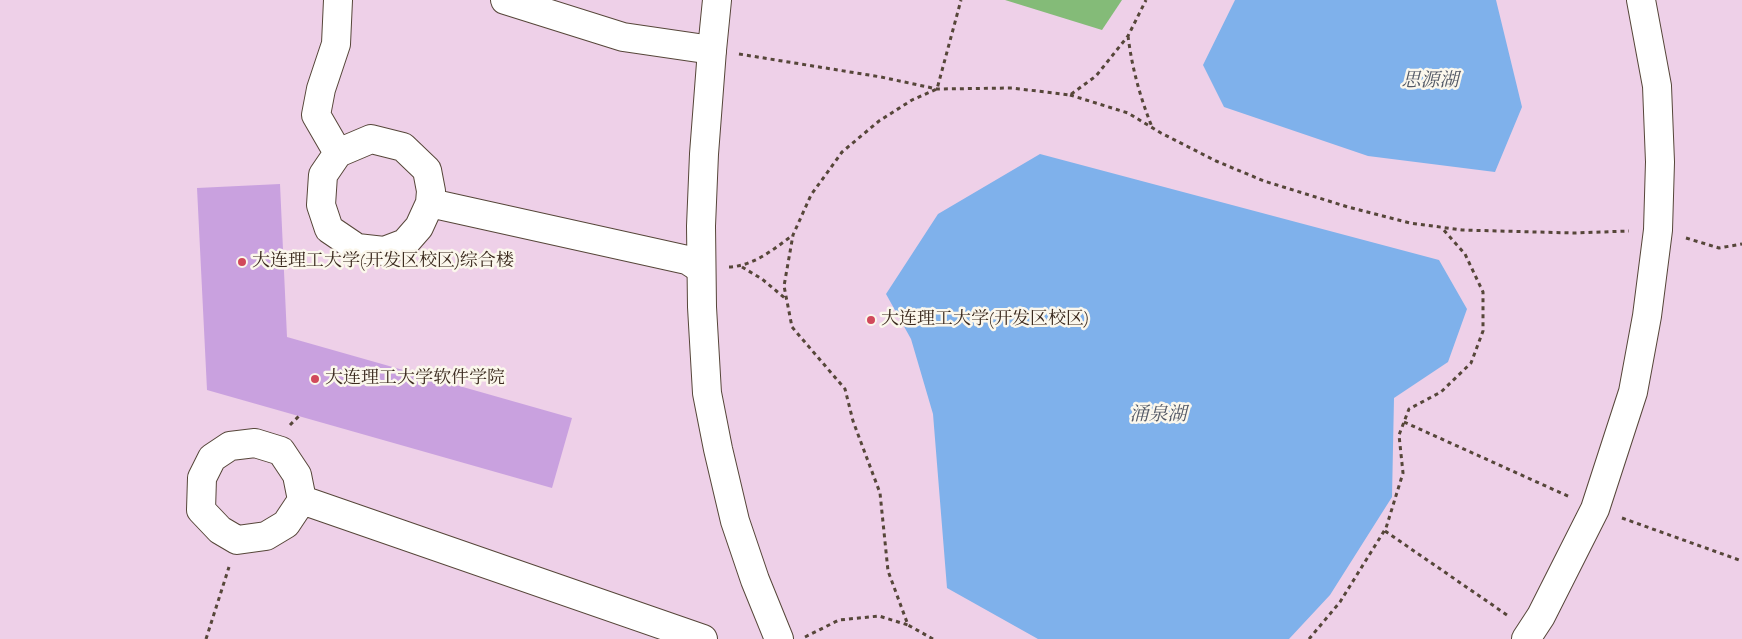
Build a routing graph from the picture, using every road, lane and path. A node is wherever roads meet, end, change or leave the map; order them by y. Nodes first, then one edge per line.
1 (338, 0) edge
2 (505, 0) edge
3 (718, 0) edge
4 (961, 0) edge
5 (1146, 0) edge
6 (1641, 0) edge
7 (1128, 36) junction
8 (712, 50) junction
9 (937, 89) junction
10 (1070, 95) junction
11 (1152, 127) junction
12 (338, 153) junction
13 (430, 203) junction
14 (1442, 228) junction
15 (1658, 230) junction
16 (793, 235) junction
17 (1742, 244) edge
18 (741, 267) junction
19 (701, 269) junction
20 (786, 300) junction
21 (302, 500) junction
22 (1384, 531) junction
23 (238, 540) junction
24 (908, 625) junction
25 (1531, 636) edge
26 (206, 639) edge
27 (703, 639) edge
28 (779, 639) edge
29 (800, 639) edge
30 (933, 639) edge
31 (1309, 639) edge

1 - 12 street
2 - 8 street
3 - 8 street
4 - 9 path
5 - 7 path
6 - 15 street
7 - 10 path
7 - 11 path
8 - 9 path
8 - 19 street
9 - 10 path
9 - 16 path
10 - 11 path
11 - 14 path
12 - 13 street
12 - 13 street
13 - 19 street
14 - 15 path
14 - 22 path
15 - 17 path
15 - 25 street
16 - 18 path
16 - 20 path
18 - 19 path
18 - 20 path
19 - 28 street
20 - 24 path
21 - 23 street
21 - 23 street
21 - 27 street
22 - 25 path
22 - 31 path
23 - 26 path
24 - 29 path
24 - 30 path

